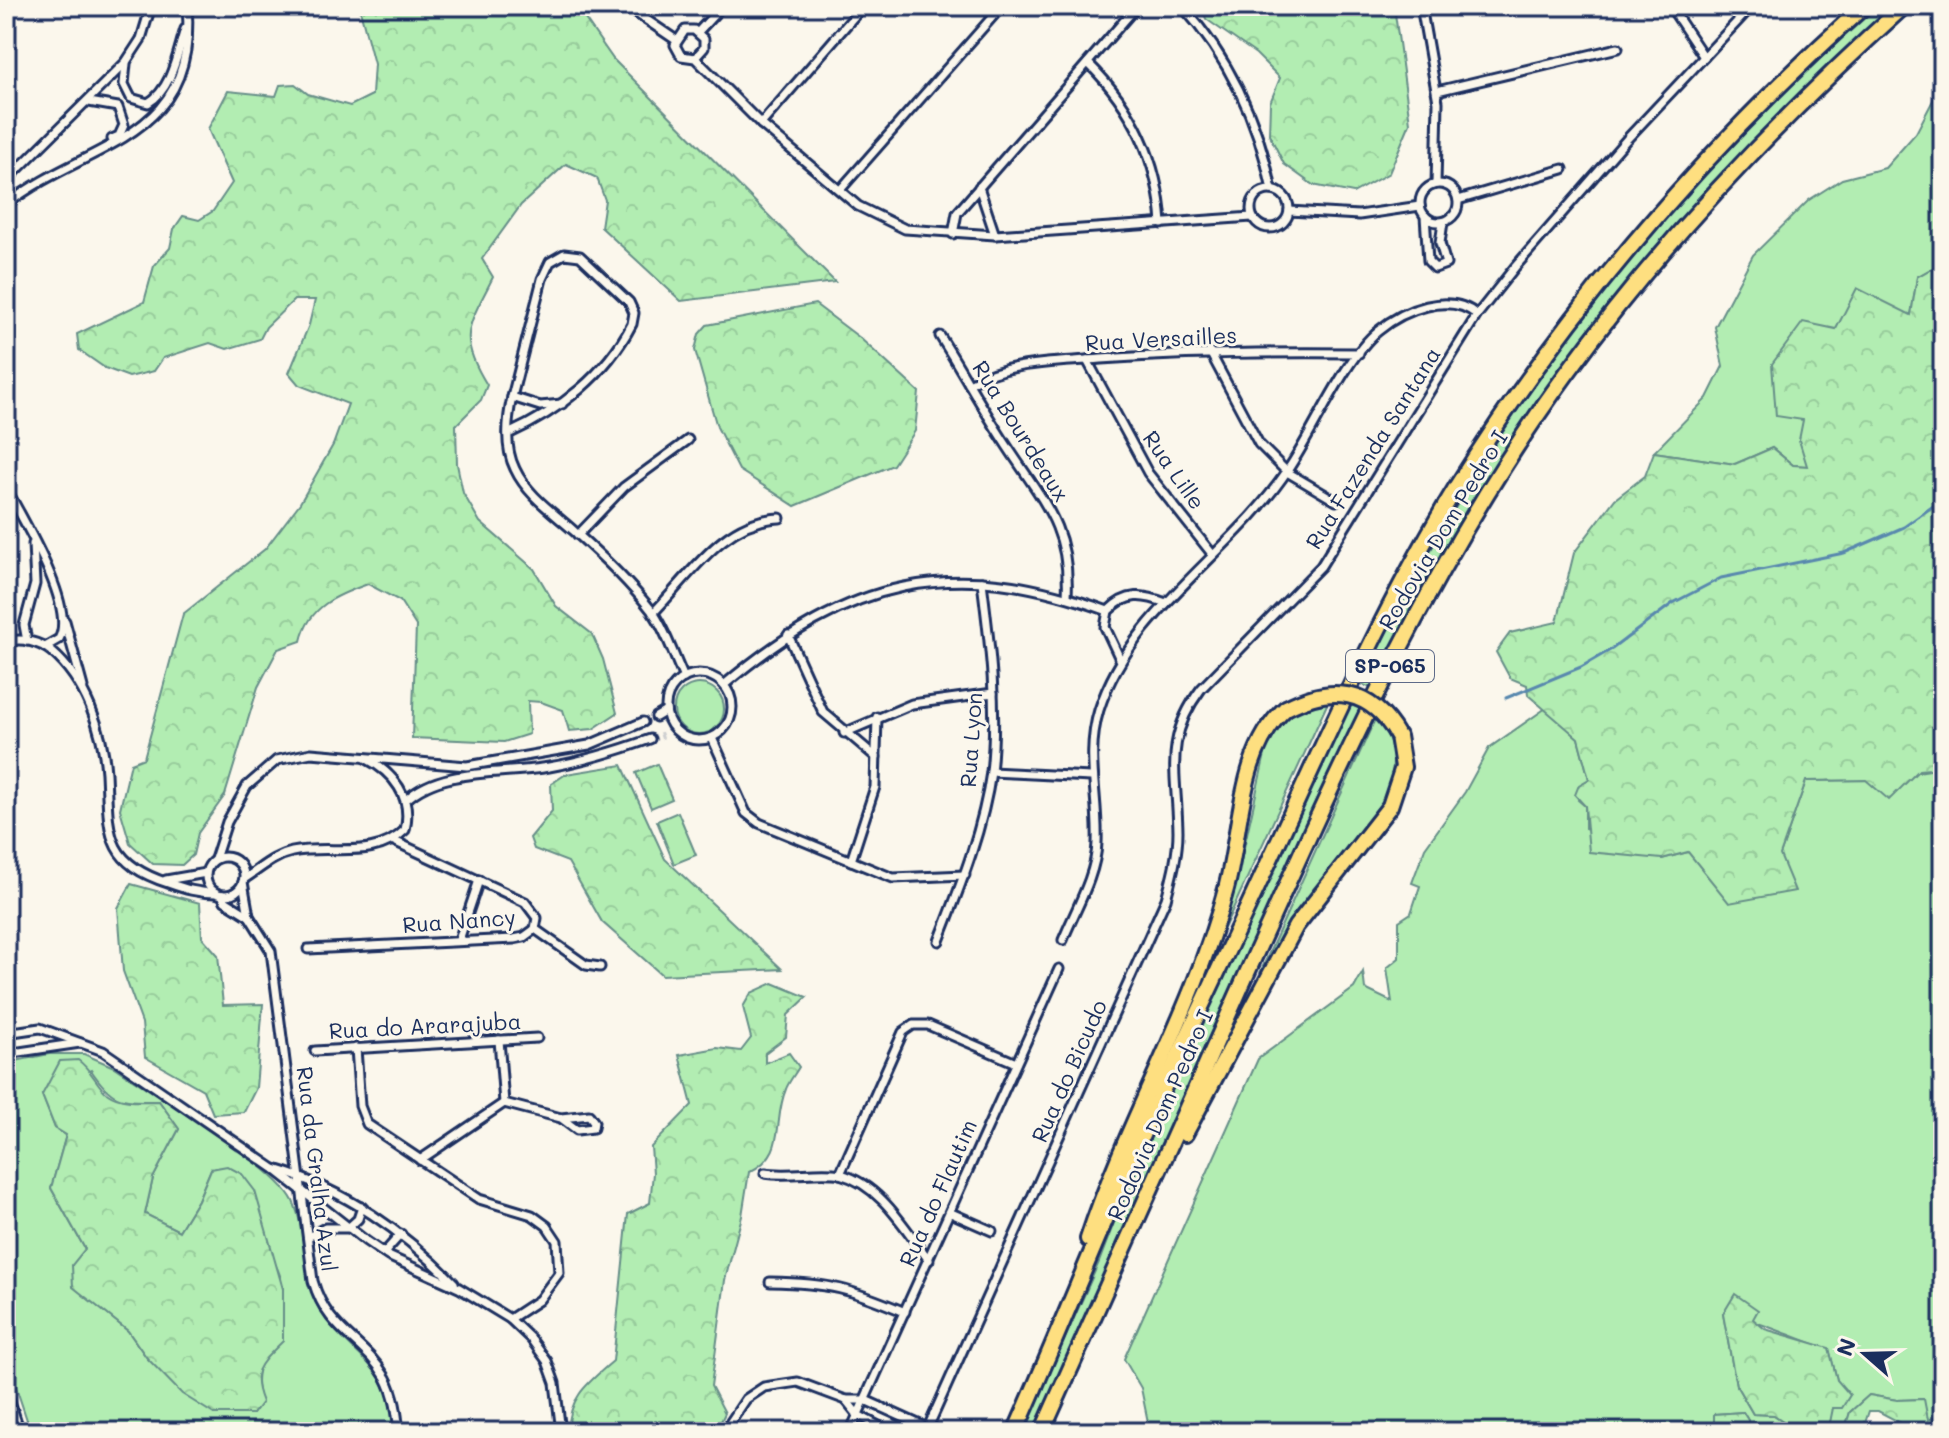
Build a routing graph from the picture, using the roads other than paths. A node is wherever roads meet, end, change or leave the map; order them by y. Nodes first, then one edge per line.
1 (151, 6) edge
2 (187, 6) edge
3 (626, 6) edge
4 (722, 6) edge
5 (863, 6) edge
6 (1002, 6) edge
7 (1137, 6) edge
8 (1148, 6) edge
9 (1158, 6) edge
10 (1182, 6) edge
11 (1421, 6) edge
12 (1670, 6) edge
13 (1733, 6) edge
14 (1752, 6) edge
15 (1864, 6) edge
16 (1904, 6) edge
17 (1741, 17) junction
18 (188, 19) junction
19 (698, 32) junction
20 (676, 40) junction
21 (1618, 48) dead end
22 (1704, 57) junction
23 (695, 58) junction
24 (126, 62) junction
25 (1088, 63) junction
26 (1437, 91) junction
27 (89, 102) junction
28 (761, 124) junction
29 (67, 169) junction
30 (1563, 169) dead end
31 (7, 179) edge
32 (1436, 184) junction
33 (979, 187) junction
34 (840, 190) junction
35 (1272, 190) junction
36 (1458, 200) junction
37 (6, 205) edge
38 (1420, 206) junction
39 (1289, 211) junction
40 (1425, 216) junction
41 (1252, 217) junction
42 (1443, 222) junction
43 (1162, 224) junction
44 (953, 234) junction
45 (995, 235) junction
46 (1477, 315) junction
47 (940, 336) dead end
48 (1210, 352) junction
49 (1359, 353) junction
50 (1087, 360) junction
51 (969, 384) junction
52 (512, 397) junction
53 (564, 404) junction
54 (508, 434) junction
55 (688, 440) dead end
56 (1287, 472) junction
57 (6, 488) edge
58 (1336, 501) dead end
59 (780, 518) dead end
60 (578, 535) junction
61 (32, 538) junction
62 (1213, 555) junction
63 (982, 582) junction
64 (1067, 596) junction
65 (1166, 603) junction
66 (1108, 611) junction
67 (653, 613) junction
68 (64, 616) junction
69 (788, 635) junction
70 (27, 641) junction
71 (6, 642) edge
72 (45, 647) junction
73 (1120, 659) junction
74 (684, 678) junction
75 (724, 685) junction
76 (85, 693) junction
77 (993, 693) junction
78 (1185, 710) joint
79 (666, 711) junction
80 (656, 717) dead end
81 (877, 717) junction
82 (643, 722) dead end
83 (675, 730) junction
84 (844, 733) junction
85 (663, 735) tunnel mouth
86 (712, 738) junction
87 (650, 739) tunnel mouth
88 (362, 756) junction
89 (876, 757) junction
90 (991, 772) junction
91 (1091, 777) junction
92 (406, 800) junction
93 (394, 841) junction
94 (215, 859) junction
95 (851, 861) junction
96 (206, 873) junction
97 (965, 875) junction
98 (243, 880) junction
99 (479, 880) junction
100 (160, 881) junction
101 (219, 894) junction
102 (249, 916) junction
103 (535, 929) junction
104 (459, 940) junction
105 (1063, 940) dead end
106 (939, 941) dead end
107 (308, 949) dead end
108 (600, 967) dead end
109 (1059, 969) dead end
110 (6, 1033) edge
111 (537, 1038) dead end
112 (499, 1040) junction
113 (82, 1043) junction
114 (356, 1048) junction
115 (315, 1051) dead end
116 (6, 1054) edge
117 (1016, 1063) junction
118 (504, 1103) junction
119 (561, 1118) dead end
120 (420, 1160) junction
121 (273, 1168) junction
122 (765, 1173) dead end
123 (840, 1174) junction
124 (299, 1176) junction
125 (300, 1191) junction
126 (362, 1207) junction
127 (951, 1213) junction
128 (348, 1228) junction
129 (992, 1231) dead end
130 (401, 1234) junction
131 (308, 1237) junction
132 (384, 1253) junction
133 (929, 1260) junction
134 (1119, 1262) junction
135 (770, 1282) dead end
136 (459, 1288) junction
137 (905, 1312) junction
138 (510, 1319) junction
139 (1058, 1332) junction
140 (6, 1389) edge
141 (846, 1400) junction
142 (865, 1400) junction
143 (858, 1415) junction
144 (926, 1430) edge
145 (20, 1432) edge
146 (399, 1432) edge
147 (561, 1432) edge
148 (724, 1432) edge
149 (850, 1432) edge
150 (890, 1432) edge
151 (1015, 1432) edge
152 (1042, 1432) edge

1 - 24 street
2 - 18 street
3 - 20 street
4 - 19 street
5 - 28 street
6 - 34 street
7 - 25 street
8 - 9 street
10 - 35 street
11 - 26 street
12 - 22 street
13 - 17 street
14 - 17 street, Rua Fazenda Santana
15 - 139 highway, Rodovia Dom Pedro I / SP-065
16 - 134 highway, Rodovia Dom Pedro I / SP-065
17 - 22 street, Rua Fazenda Santana
18 - 24 street
18 - 29 street
19 - 20 street
19 - 23 street
20 - 23 street
21 - 26 street
22 - 46 street, Rua Fazenda Santana
23 - 28 street
24 - 27 street
25 - 33 street
25 - 43 street
26 - 32 street
27 - 29 street
27 - 31 street
28 - 34 street
29 - 37 street
30 - 36 street
32 - 36 street
32 - 38 street
33 - 44 street
33 - 45 street
34 - 44 street
35 - 39 street
35 - 41 street
36 - 42 street
38 - 39 street
38 - 40 street
39 - 41 street
40 - 42 street
40 - 42 street
41 - 43 street
43 - 45 street
44 - 45 street
46 - 49 street
46 - 78 street, Rua Fazenda Santana
47 - 51 street, Rua Bourdeaux
48 - 49 street, Rua Versailles
48 - 50 street, Rua Versailles
48 - 56 street
49 - 56 street
50 - 51 street, Rua Versailles
50 - 62 street, Rua Lille
51 - 64 street, Rua Bourdeaux
52 - 53 street
52 - 53 street
52 - 54 street
53 - 54 street
54 - 60 street
55 - 60 street
56 - 58 street
56 - 62 street
57 - 61 street
59 - 67 street
60 - 67 street
61 - 68 street
61 - 70 street
62 - 65 street
63 - 64 street
63 - 69 street
63 - 77 street, Rua Lyon
64 - 66 street
65 - 66 street
65 - 73 street
66 - 73 street
67 - 74 street
68 - 72 street
68 - 76 street
69 - 75 street
69 - 84 street
70 - 71 street
70 - 72 street
72 - 76 street
73 - 91 street
74 - 75 street
74 - 79 street
75 - 86 street
76 - 100 street
77 - 81 street
77 - 90 street, Rua Lyon
78 - 144 street, Rua do Bicudo
79 - 80 street
79 - 83 street
81 - 84 street
81 - 89 street
82 - 88 street
83 - 85 street
83 - 86 street
84 - 89 street
86 - 95 street
87 - 92 street
88 - 92 street
88 - 94 street
89 - 95 street
90 - 91 street
90 - 97 street, Rua Lyon
91 - 105 street
92 - 93 street
93 - 98 street
93 - 99 street
94 - 96 street
94 - 98 street
95 - 97 street
96 - 100 street
96 - 101 street
97 - 106 street, Rua Lyon
98 - 101 street
98 - 102 street, Rua da Gralha Azul
99 - 103 street
99 - 104 street
100 - 101 street
101 - 102 street, Rua da Gralha Azul
102 - 124 street, Rua da Gralha Azul
103 - 104 street, Rua Nancy
103 - 108 street, Rua Nancy
104 - 107 street, Rua Nancy
109 - 117 street, Rua do Flautim
110 - 113 street
111 - 112 street, Rua do Ararajuba
112 - 114 street, Rua do Ararajuba
112 - 118 street
113 - 116 street
113 - 121 street
114 - 115 street, Rua do Ararajuba
114 - 120 street
117 - 123 street
117 - 127 street, Rua do Flautim
118 - 119 street
118 - 120 street
120 - 138 street
121 - 124 street
121 - 125 street
122 - 123 street
123 - 133 street
124 - 125 street, Rua da Gralha Azul
124 - 126 street
125 - 128 street
125 - 131 street, Rua da Gralha Azul
126 - 128 street
126 - 130 street
127 - 129 street
127 - 133 street, Rua do Flautim
128 - 131 street
128 - 132 street
130 - 132 street
130 - 136 street
131 - 146 street, Rua da Gralha Azul
132 - 136 street
133 - 137 street, Rua do Flautim
134 - 139 highway, bridge
134 - 152 highway, Rodovia Dom Pedro I / SP-065
135 - 137 street
136 - 138 street
137 - 142 street, Rua do Flautim
138 - 147 street
139 - 151 highway, Rodovia Dom Pedro I / SP-065
140 - 145 street
141 - 142 street
141 - 143 street
141 - 148 street
142 - 143 street, Rua do Flautim
142 - 144 street
143 - 149 street, Rua do Flautim
143 - 150 street

